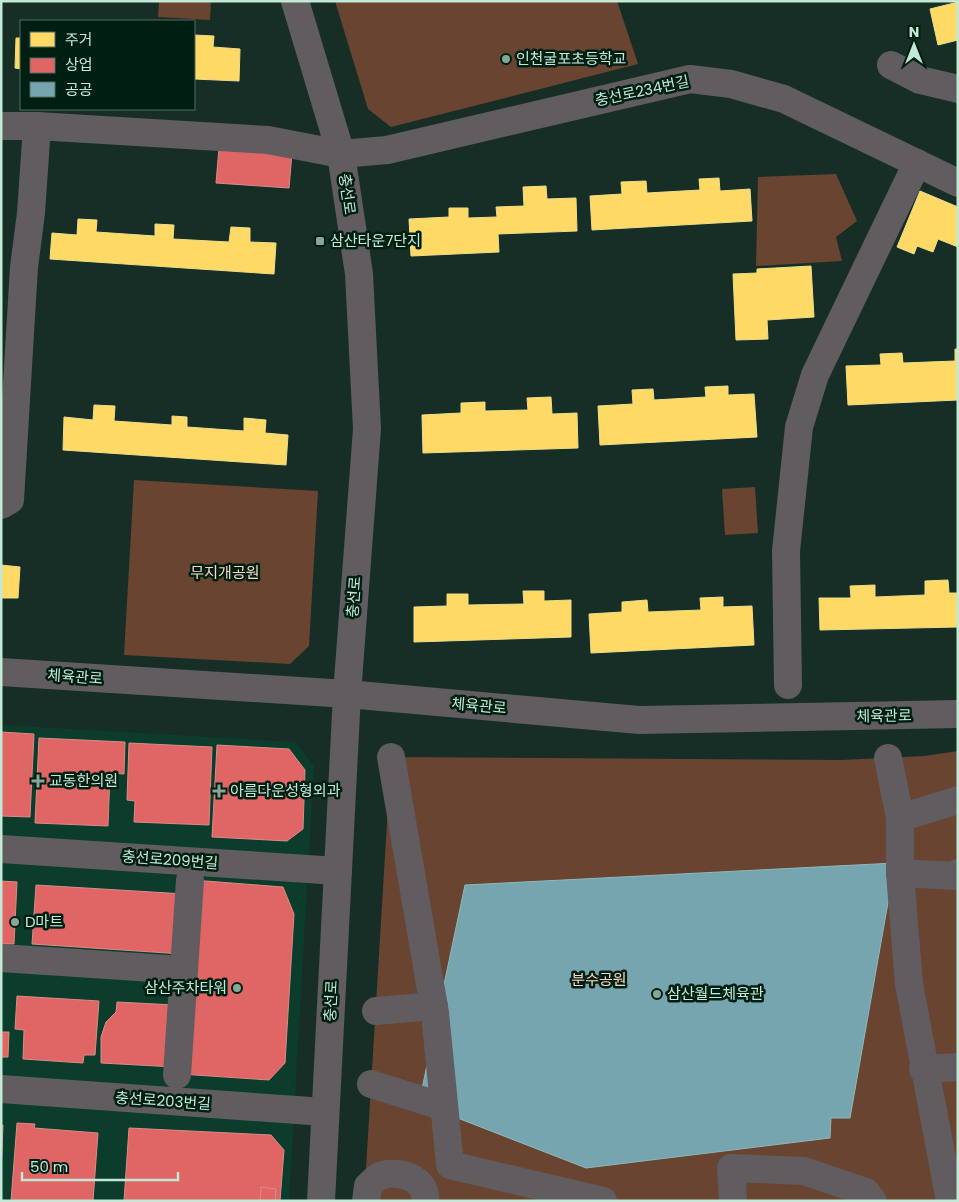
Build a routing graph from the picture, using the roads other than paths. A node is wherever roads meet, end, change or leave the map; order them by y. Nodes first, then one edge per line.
1 (295, 1) edge
2 (891, 65) dead end
3 (958, 89) edge
4 (1, 126) edge
5 (38, 126) junction
6 (341, 154) junction
7 (917, 163) junction
8 (958, 183) edge
9 (1, 505) edge
10 (1, 672) edge
11 (788, 685) dead end
12 (347, 694) junction
13 (958, 714) edge
14 (391, 757) dead end
15 (888, 758) dead end
16 (958, 800) edge
17 (900, 818) junction
18 (1, 849) edge
19 (338, 870) junction
20 (900, 873) junction
21 (958, 873) edge
22 (190, 880) dead end
23 (1, 958) edge
24 (184, 970) junction
25 (434, 1006) junction
26 (376, 1011) dead end
27 (958, 1067) edge
28 (923, 1069) junction
29 (177, 1075) dead end
30 (371, 1084) dead end
31 (1, 1089) edge
32 (444, 1107) junction
33 (325, 1112) junction
34 (450, 1164) junction
35 (421, 1191) edge
36 (321, 1201) edge
37 (366, 1201) edge
38 (603, 1201) edge
39 (733, 1201) edge
40 (873, 1201) edge
41 (950, 1201) edge

1 - 6 street, 충선로
2 - 3 street
4 - 5 street, 충선로234번길
5 - 6 street, 충선로234번길
5 - 9 street
6 - 7 street, 충선로234번길
6 - 12 street, 충선로
7 - 8 street, 충선로234번길
7 - 11 street
10 - 12 street, 체육관로
12 - 13 street, 체육관로
12 - 19 street, 충선로
14 - 25 street
15 - 17 street
16 - 17 street
17 - 20 street
18 - 19 street, 충선로209번길
19 - 33 street, 충선로
20 - 21 street
20 - 28 street
22 - 24 street
23 - 24 street
24 - 29 street
25 - 26 street
25 - 32 street
27 - 28 street
28 - 41 street
30 - 32 street
31 - 33 street, 충선로203번길
32 - 34 street
33 - 36 street, 충선로
34 - 35 street
34 - 38 street
35 - 37 street
39 - 40 street

